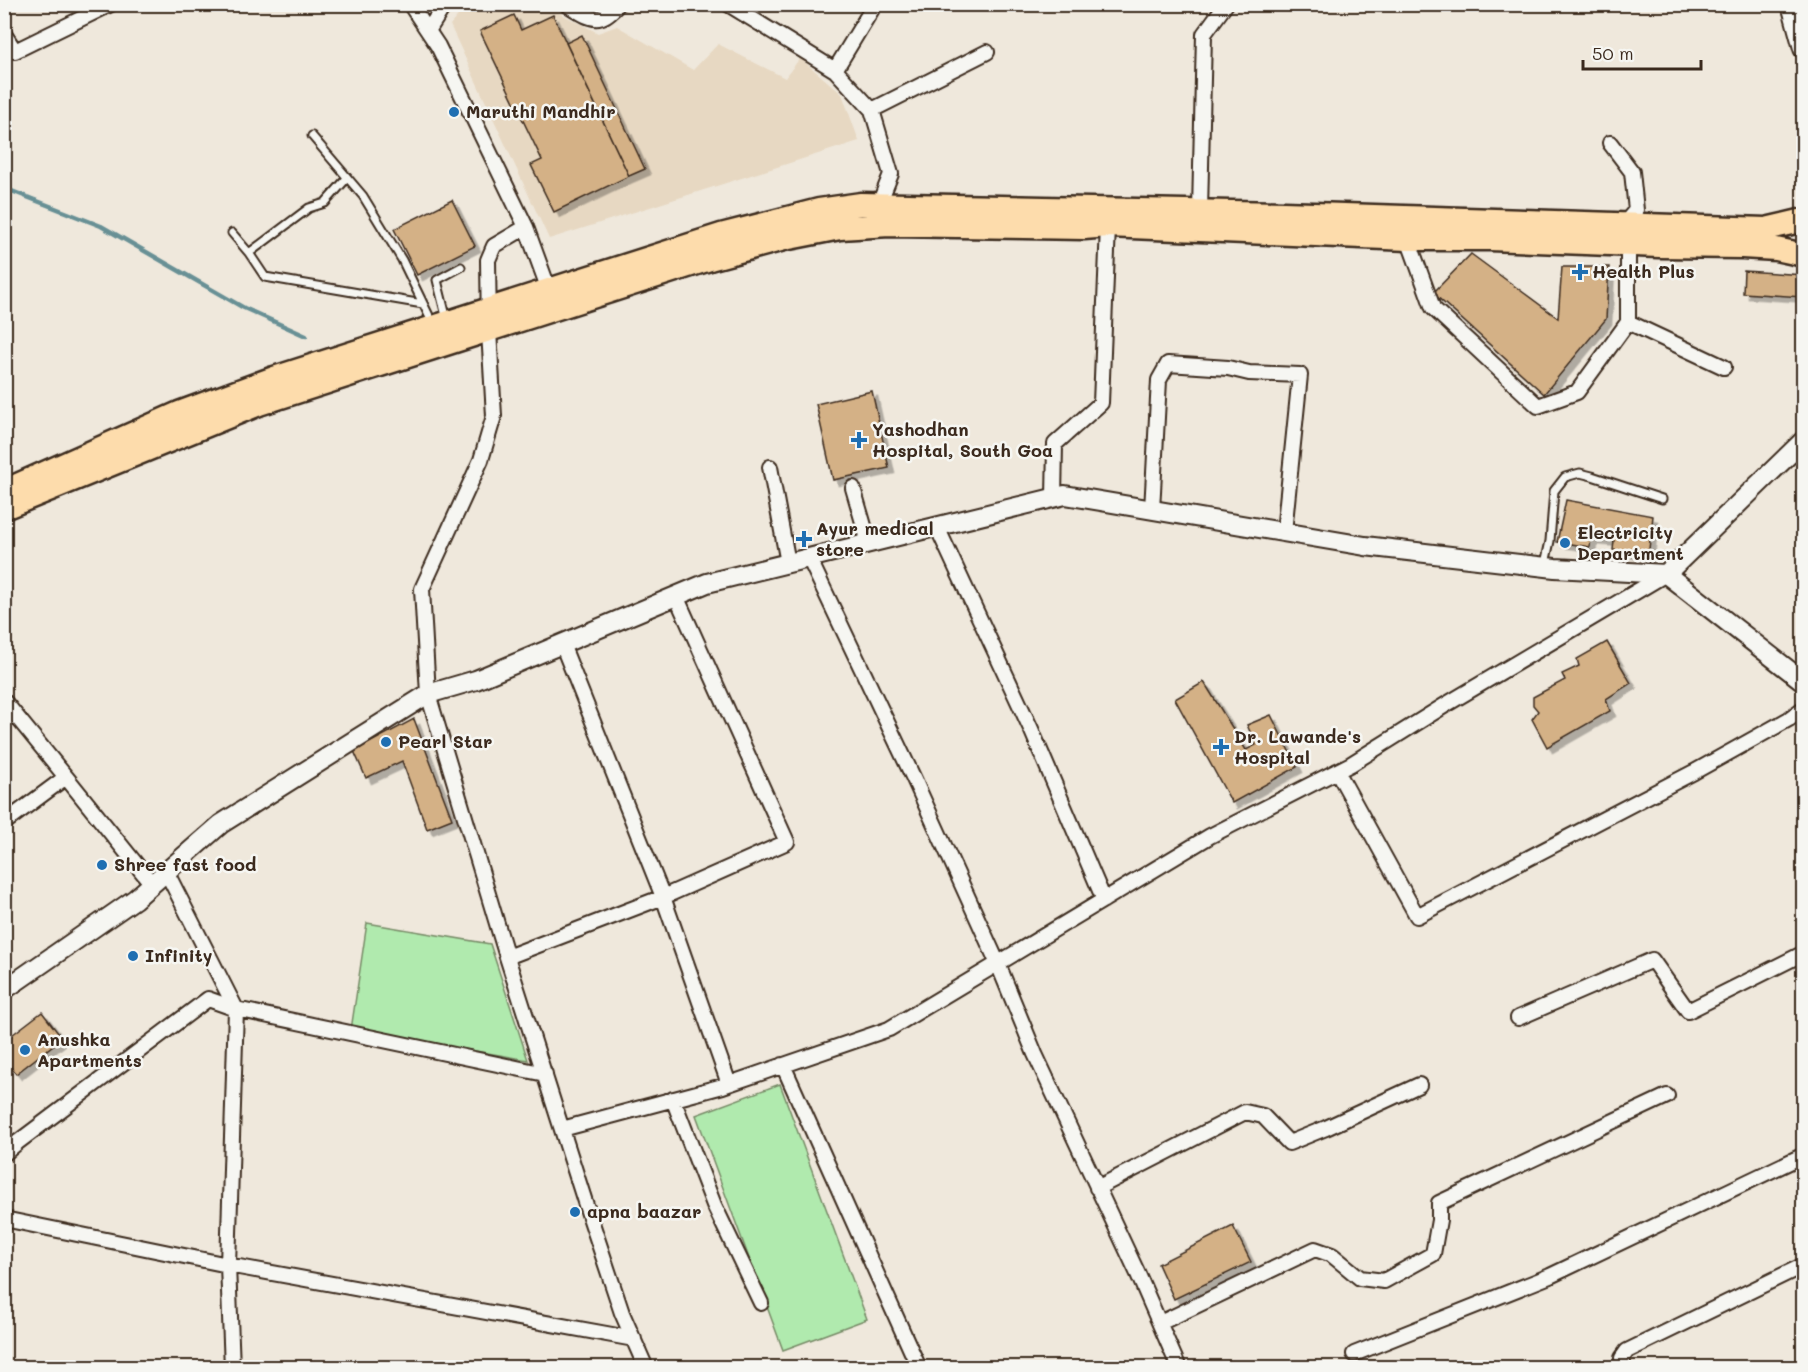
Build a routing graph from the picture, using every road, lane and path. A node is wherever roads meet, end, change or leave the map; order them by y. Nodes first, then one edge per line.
1 (111, 4) edge
2 (410, 4) edge
3 (445, 4) edge
4 (566, 4) edge
5 (618, 4) edge
6 (874, 4) edge
7 (1226, 4) edge
8 (1792, 4) edge
9 (736, 7) edge
10 (428, 31) junction
11 (4, 34) edge
12 (1803, 48) edge
13 (987, 52) dead end
14 (835, 70) junction
15 (872, 110) junction
16 (312, 136) dead end
17 (1610, 142) dead end
18 (347, 178) junction
19 (879, 204) junction
20 (1200, 211) junction
21 (1803, 220) edge
22 (1108, 226) junction
23 (526, 227) junction
24 (232, 233) dead end
25 (1626, 234) junction
26 (1408, 239) junction
27 (249, 253) junction
28 (1803, 255) edge
29 (461, 267) dead end
30 (549, 290) junction
31 (423, 304) junction
32 (489, 320) junction
33 (1628, 322) junction
34 (441, 325) junction
35 (1724, 367) dead end
36 (1803, 440) edge
37 (770, 467) dead end
38 (853, 488) dead end
39 (4, 491) edge
40 (1054, 498) junction
41 (1662, 499) dead end
42 (4, 508) edge
43 (1152, 510) junction
44 (936, 527) junction
45 (1284, 532) junction
46 (870, 543) junction
47 (809, 558) junction
48 (788, 563) junction
49 (1544, 567) junction
50 (1666, 574) junction
51 (676, 596) junction
52 (562, 644) junction
53 (1803, 682) edge
54 (428, 694) junction
55 (4, 701) edge
56 (1803, 708) edge
57 (1337, 771) junction
58 (66, 777) junction
59 (4, 823) edge
60 (166, 872) junction
61 (152, 884) junction
62 (663, 897) junction
63 (1104, 900) junction
64 (1803, 953) edge
65 (507, 957) junction
66 (998, 964) junction
67 (6, 986) edge
68 (236, 1009) junction
69 (1518, 1018) dead end
70 (783, 1065) junction
71 (545, 1074) junction
72 (729, 1084) junction
73 (1419, 1085) dead end
74 (1667, 1096) dead end
75 (673, 1100) junction
76 (562, 1128) junction
77 (4, 1154) edge
78 (1803, 1155) edge
79 (1097, 1188) junction
80 (4, 1219) edge
81 (228, 1264) junction
82 (1803, 1265) edge
83 (761, 1303) dead end
84 (1160, 1323) junction
85 (634, 1339) junction
86 (1354, 1354) dead end
87 (232, 1368) edge
88 (646, 1368) edge
89 (919, 1368) edge
90 (1179, 1368) edge
91 (1624, 1368) edge

1 - 11 street
2 - 10 street
3 - 10 street
4 - 5 street
6 - 14 street
7 - 20 street
8 - 12 main road
9 - 14 street
10 - 23 street
13 - 15 street
14 - 15 street
15 - 19 street
16 - 18 lane
17 - 25 street
18 - 27 lane
18 - 31 lane
19 - 20 main road
19 - 30 main road
20 - 25 main road
21 - 25 main road
22 - 26 main road
22 - 32 main road
22 - 40 street
23 - 30 street
23 - 32 street
24 - 27 lane
25 - 26 main road
25 - 28 main road
25 - 33 street
26 - 33 street
27 - 31 lane
29 - 34 lane
30 - 32 main road
31 - 34 lane
32 - 34 main road
32 - 42 main road
32 - 54 street
33 - 35 street
34 - 39 main road
36 - 50 street
37 - 48 street
38 - 46 street
40 - 43 street
40 - 44 street
41 - 49 lane
43 - 45 street
43 - 45 street
44 - 46 street
44 - 63 street
45 - 49 street
46 - 47 street
47 - 48 street
47 - 66 street
48 - 51 street
49 - 50 street
50 - 53 street
50 - 57 street
51 - 52 street
51 - 62 street
52 - 54 street
52 - 62 street
54 - 60 street
54 - 65 street
55 - 58 street
56 - 57 street
57 - 63 street
58 - 59 street
58 - 61 street
60 - 61 street
60 - 68 street
61 - 67 street
62 - 65 street
62 - 72 street
63 - 66 street
64 - 69 street
65 - 71 street
66 - 70 street
66 - 79 street
68 - 71 street
68 - 77 street
68 - 81 street
70 - 72 street
70 - 89 street
71 - 76 street
72 - 75 street
73 - 79 street
74 - 84 street
75 - 76 street
75 - 83 street
76 - 85 street
78 - 86 street
79 - 84 street
80 - 81 street
81 - 85 street
81 - 87 street
82 - 91 street
84 - 90 street
85 - 88 street

